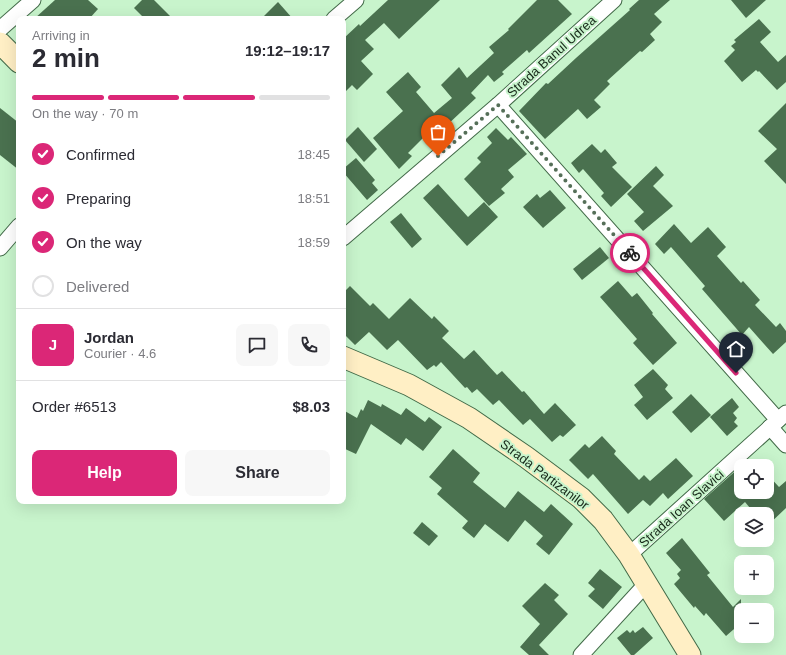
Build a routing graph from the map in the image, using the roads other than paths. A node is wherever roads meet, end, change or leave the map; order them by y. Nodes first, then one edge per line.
1 (33, 0) edge
2 (356, 0) edge
3 (614, 0) edge
4 (337, 16) edge
5 (0, 29) edge
6 (0, 42) edge
7 (16, 59) edge
8 (498, 105) junction
9 (16, 229) edge
10 (346, 235) edge
11 (0, 248) edge
12 (346, 358) edge
13 (778, 420) edge
14 (786, 445) edge
15 (629, 555) junction
16 (647, 583) junction
17 (581, 655) edge
18 (690, 655) edge

1 - 5 street
2 - 4 street
3 - 8 street, Strada Banul Udrea
6 - 7 street
8 - 10 street, Strada Banul Udrea
8 - 13 street
9 - 11 street
12 - 15 street, Strada Partizanilor
13 - 14 street
13 - 15 street, Strada Ioan Slavici
15 - 16 street, Strada Partizanilor
16 - 17 street
16 - 18 street, Strada Partizanilor

